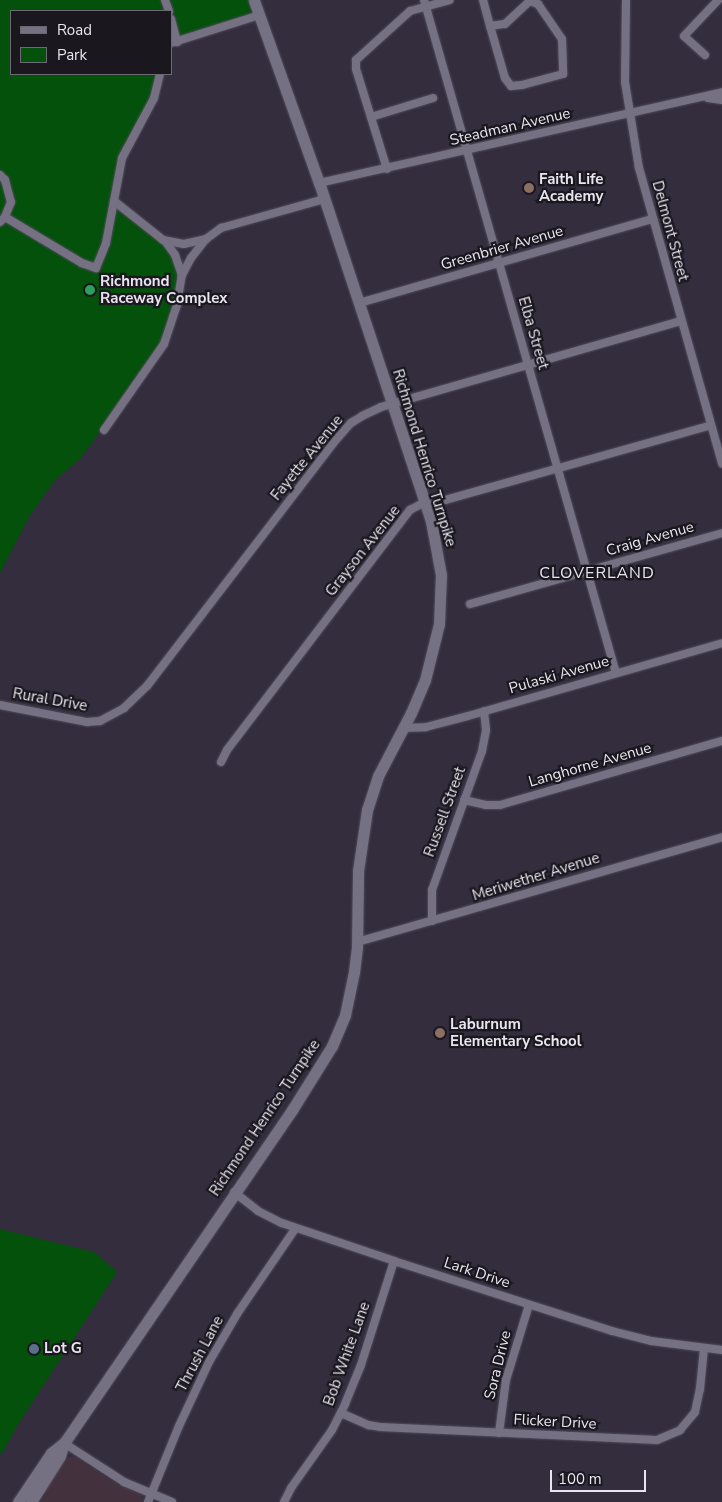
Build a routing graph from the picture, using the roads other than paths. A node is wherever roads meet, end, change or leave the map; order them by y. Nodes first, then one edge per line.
1 (254, 0) edge
2 (450, 0) edge
3 (483, 0) edge
4 (626, 0) edge
5 (718, 0) edge
6 (425, 3) edge
7 (260, 15) junction
8 (490, 26) junction
9 (172, 27) edge
10 (174, 43) edge
11 (705, 55) dead end
12 (160, 75) edge
13 (722, 92) edge
14 (706, 97) junction
15 (433, 98) dead end
16 (722, 100) edge
17 (630, 114) junction
18 (371, 117) junction
19 (466, 151) junction
20 (387, 169) junction
21 (0, 174) edge
22 (319, 183) junction
23 (324, 199) junction
24 (114, 201) junction
25 (3, 219) edge
26 (652, 219) junction
27 (206, 239) junction
28 (165, 241) junction
29 (499, 263) junction
30 (182, 275) junction
31 (359, 303) junction
32 (682, 321) junction
33 (528, 366) junction
34 (393, 404) junction
35 (711, 425) junction
36 (104, 430) dead end
37 (722, 464) edge
38 (558, 469) junction
39 (425, 502) junction
40 (722, 533) edge
41 (586, 571) junction
42 (470, 604) dead end
43 (722, 643) edge
44 (616, 673) junction
45 (0, 704) edge
46 (484, 711) junction
47 (96, 722) joint
48 (403, 728) junction
49 (722, 741) edge
50 (221, 762) dead end
51 (464, 800) junction
52 (722, 837) edge
53 (432, 921) junction
54 (357, 942) junction
55 (234, 1192) junction
56 (295, 1229) junction
57 (394, 1261) junction
58 (529, 1305) junction
59 (704, 1348) junction
60 (722, 1350) edge
61 (341, 1413) junction
62 (499, 1433) junction
63 (64, 1444) junction
64 (152, 1494) junction
65 (18, 1502) edge
66 (31, 1502) edge
67 (148, 1502) edge
68 (172, 1502) edge
69 (284, 1502) edge

1 - 7 main road, Richmond Henrico Turnpike
2 - 6 street
3 - 8 street
4 - 17 street, Delmont Street
5 - 11 street
6 - 18 street
6 - 19 street, Elba Street
7 - 10 street
7 - 22 main road, Richmond Henrico Turnpike
8 - 8 street
9 - 10 street
12 - 24 street
13 - 14 street, Steadman Avenue
14 - 16 street
14 - 17 street, Steadman Avenue
15 - 18 street
17 - 19 street, Steadman Avenue
17 - 26 street, Delmont Street
18 - 20 street
19 - 20 street, Steadman Avenue
19 - 29 street, Elba Street
20 - 22 street, Steadman Avenue
21 - 25 street
22 - 23 main road, Richmond Henrico Turnpike
23 - 27 street
23 - 31 main road, Richmond Henrico Turnpike
24 - 25 street
24 - 28 street
26 - 29 street, Greenbrier Avenue
26 - 32 street, Delmont Street
27 - 28 street
27 - 30 street
28 - 30 street
29 - 31 street, Greenbrier Avenue
29 - 33 street, Elba Street
30 - 36 street
31 - 34 main road, Richmond Henrico Turnpike
32 - 33 street, Fayette Avenue
32 - 35 street, Delmont Street
33 - 34 street, Fayette Avenue
33 - 38 street, Elba Street
34 - 39 main road, Richmond Henrico Turnpike
34 - 47 street, Fayette Avenue
35 - 37 street, Delmont Street
35 - 38 street, Grayson Avenue
38 - 39 street, Grayson Avenue
38 - 41 street, Elba Street
39 - 48 main road, Richmond Henrico Turnpike
39 - 50 street, Grayson Avenue
40 - 41 street, Craig Avenue
41 - 42 street, Craig Avenue
41 - 44 street, Elba Street
43 - 44 street, Pulaski Avenue
44 - 46 street, Pulaski Avenue
45 - 47 street, Rural Drive
46 - 48 street, Pulaski Avenue
46 - 51 street, Russell Street
48 - 54 main road, Richmond Henrico Turnpike
49 - 51 street, Langhorne Avenue
51 - 53 street, Russell Street
52 - 53 street, Meriwether Avenue
53 - 54 street, Meriwether Avenue
54 - 55 main road, Richmond Henrico Turnpike
55 - 56 street, Lark Drive
55 - 63 main road, Richmond Henrico Turnpike
56 - 57 street, Lark Drive
56 - 64 street, Thrush Lane
57 - 58 street, Lark Drive
57 - 61 street, Bob White Lane
58 - 59 street, Lark Drive
58 - 62 street, Sora Drive
59 - 60 street, Lark Drive
59 - 62 street, Flicker Drive
61 - 62 street, Flicker Drive
61 - 69 street, Bob White Lane
63 - 64 street
63 - 65 main road, Richmond Henrico Turnpike
63 - 66 main road, Richmond Henrico Turnpike
64 - 67 street, Thrush Lane
64 - 68 street

